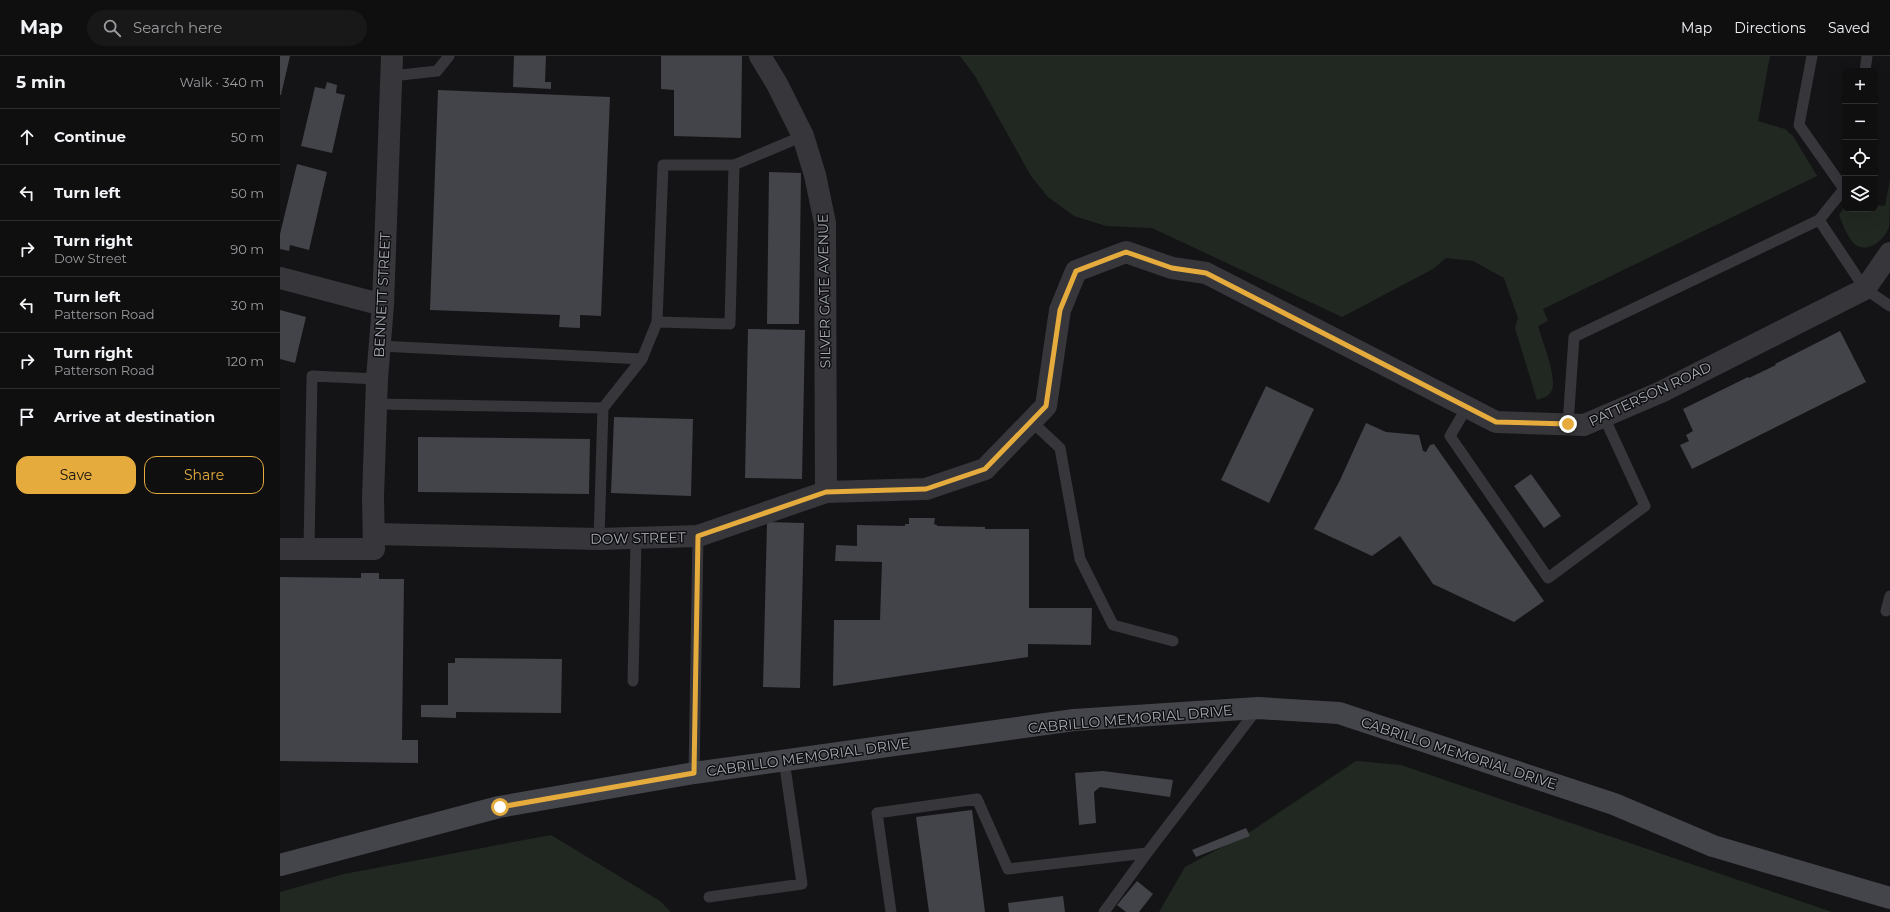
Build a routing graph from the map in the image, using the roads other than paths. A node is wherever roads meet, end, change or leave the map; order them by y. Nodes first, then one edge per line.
1 (449, 56) edge
2 (760, 56) edge
3 (1812, 56) edge
4 (1867, 56) edge
5 (392, 66) edge
6 (1865, 68) edge
7 (803, 136) junction
8 (734, 165) junction
9 (1842, 182) edge
10 (1842, 188) edge
11 (1819, 220) junction
12 (1890, 253) edge
13 (280, 278) edge
14 (1865, 289) junction
15 (383, 305) junction
16 (1890, 306) edge
17 (658, 322) junction
18 (380, 346) junction
19 (642, 359) junction
20 (378, 379) junction
21 (377, 404) junction
22 (1467, 407) junction
23 (603, 408) junction
24 (1039, 414) junction
25 (1604, 417) junction
26 (1568, 424) junction
27 (826, 492) junction
28 (374, 534) junction
29 (698, 536) junction
30 (599, 539) junction
31 (636, 539) junction
32 (280, 548) edge
33 (309, 549) junction
34 (1890, 596) edge
35 (1886, 611) dead end
36 (1173, 641) dead end
37 (633, 681) dead end
38 (1258, 708) junction
39 (784, 760) junction
40 (694, 773) junction
41 (1146, 853) junction
42 (280, 865) edge
43 (709, 897) dead end
44 (1890, 898) edge
45 (891, 912) edge
46 (1104, 912) edge

1 - 5 lane
2 - 7 street, SILVER GATE AVENUE
3 - 9 lane
4 - 6 lane
5 - 15 street, BENNETT STREET
7 - 8 lane
7 - 27 street, SILVER GATE AVENUE
8 - 17 lane
8 - 17 lane
10 - 11 lane
11 - 14 lane
11 - 26 lane
12 - 14 street, PATTERSON ROAD
13 - 15 street
14 - 16 lane
14 - 25 street, PATTERSON ROAD
15 - 18 street, BENNETT STREET
17 - 19 lane
18 - 19 lane
18 - 20 street, BENNETT STREET
19 - 23 lane
20 - 21 street, BENNETT STREET
20 - 33 lane
21 - 23 lane
21 - 28 street, BENNETT STREET
22 - 24 street, PATTERSON ROAD
22 - 25 lane
22 - 26 street, PATTERSON ROAD
23 - 30 lane
24 - 27 street, DOW STREET
24 - 36 lane
25 - 26 street, PATTERSON ROAD
27 - 29 street, DOW STREET
28 - 30 street, DOW STREET
28 - 33 street
29 - 31 street, DOW STREET
29 - 40 lane
30 - 31 street, DOW STREET
31 - 37 lane
32 - 33 street
34 - 35 lane
38 - 39 main road, CABRILLO MEMORIAL DRIVE
38 - 41 lane
38 - 44 main road, CABRILLO MEMORIAL DRIVE
39 - 40 main road, CABRILLO MEMORIAL DRIVE
39 - 43 lane
40 - 42 main road, CABRILLO MEMORIAL DRIVE
41 - 45 lane
41 - 46 lane

